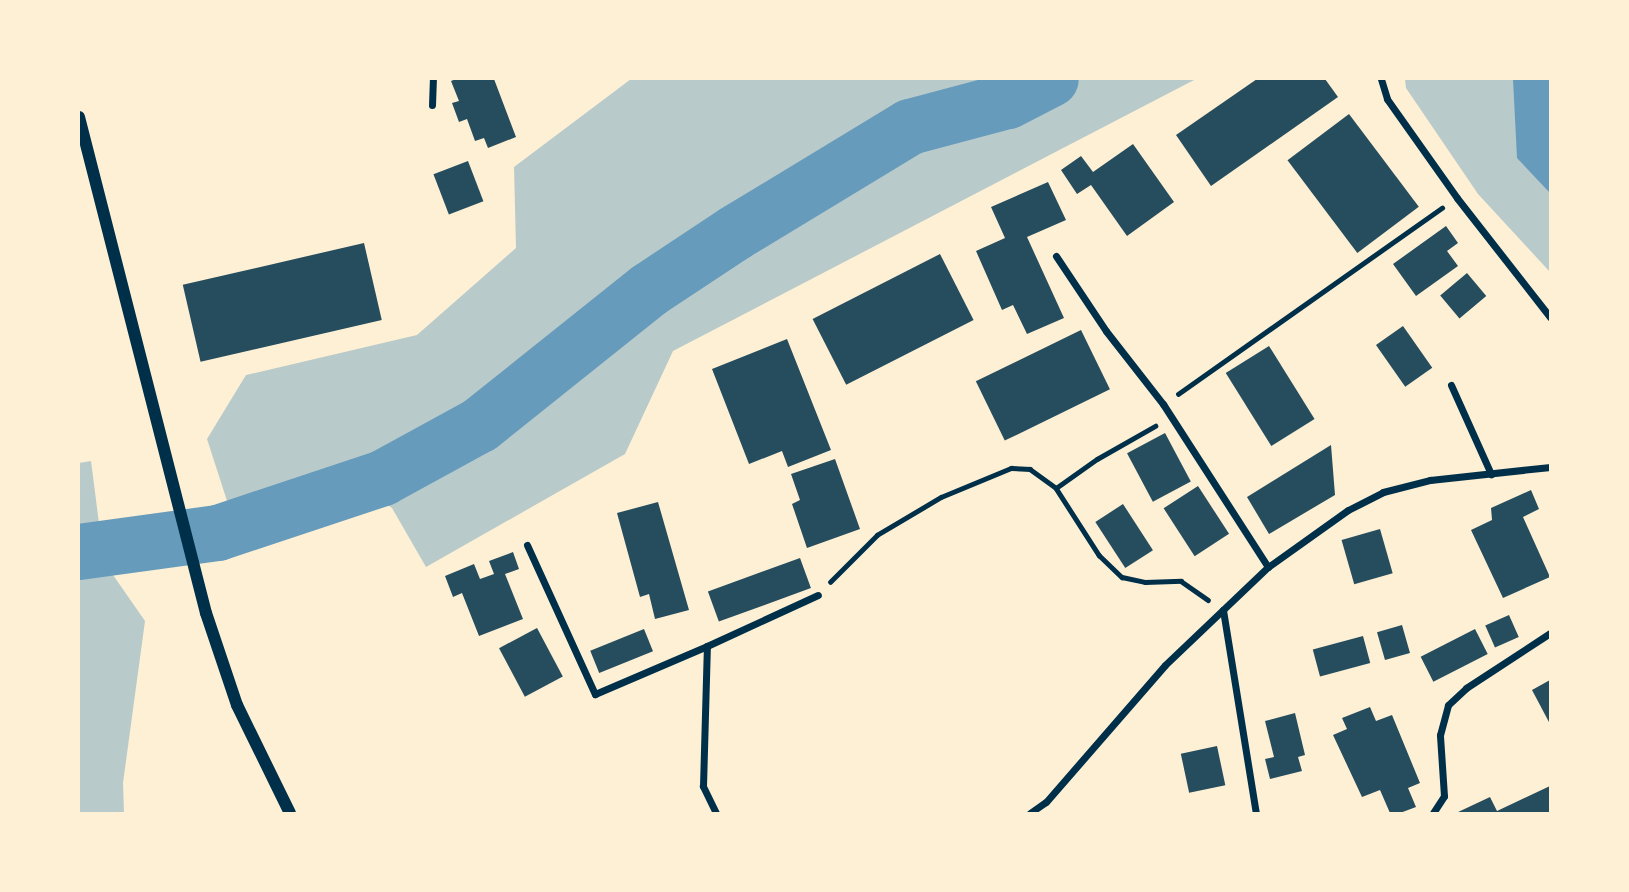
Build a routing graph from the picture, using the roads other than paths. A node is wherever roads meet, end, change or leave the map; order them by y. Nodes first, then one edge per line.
1 (433, 79) edge
2 (1381, 79) edge
3 (432, 104) dead end
4 (79, 117) edge
5 (1056, 256) dead end
6 (1550, 317) edge
7 (1451, 385) dead end
8 (1550, 467) edge
9 (1491, 474) junction
10 (527, 545) dead end
11 (1268, 567) junction
12 (818, 595) road end
13 (1223, 610) junction
14 (1550, 633) edge
15 (707, 646) junction
16 (290, 813) edge
17 (716, 813) edge
18 (1030, 813) edge
19 (1256, 813) edge
20 (1433, 813) edge

1 - 3 street
2 - 6 street
4 - 16 street
5 - 11 street
7 - 9 street
8 - 9 street
9 - 11 street
10 - 15 street
11 - 13 street
12 - 15 street
13 - 18 street
13 - 19 street
14 - 20 street
15 - 17 street

